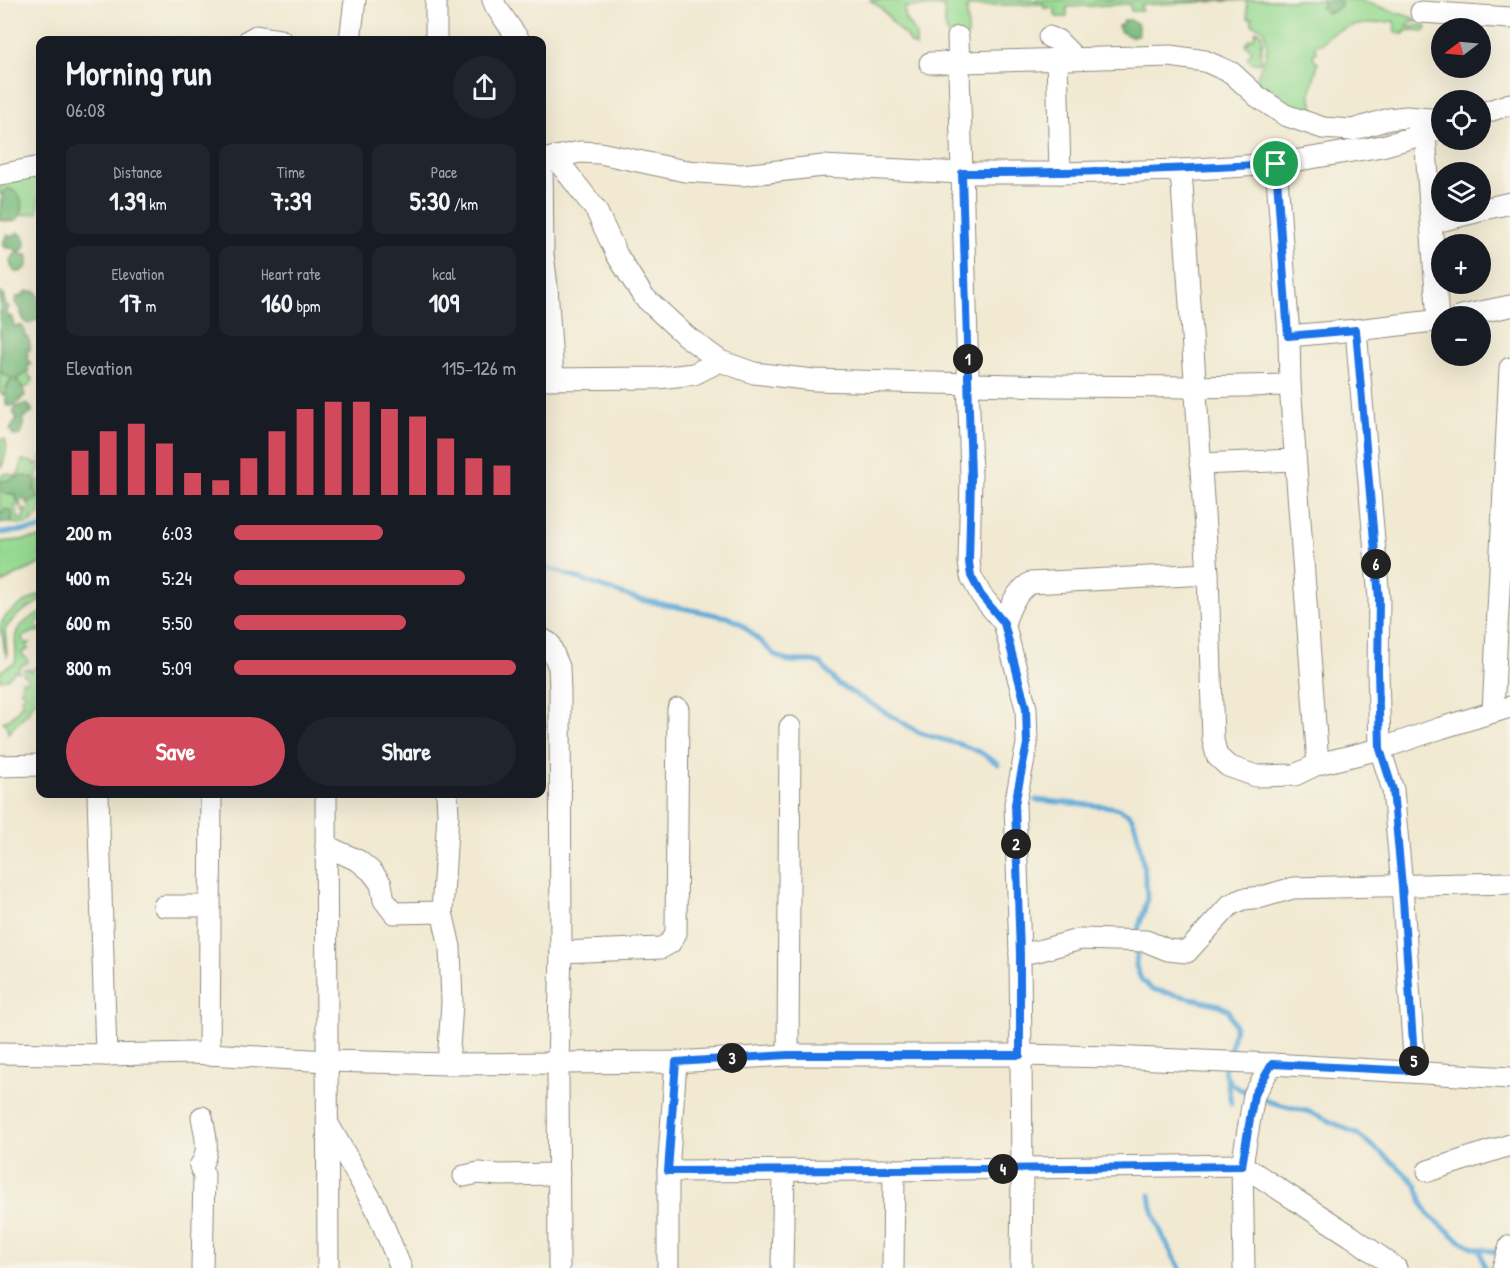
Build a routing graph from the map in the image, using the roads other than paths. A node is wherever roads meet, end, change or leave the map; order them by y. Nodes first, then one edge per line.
1 (355, 0) edge
2 (436, 0) edge
3 (493, 0) edge
4 (1421, 12) dead end
5 (1510, 18) edge
6 (350, 36) edge
7 (436, 36) edge
8 (516, 36) edge
9 (958, 37) dead end
10 (1048, 37) dead end
11 (1066, 58) junction
12 (958, 62) junction
13 (930, 63) dead end
14 (1510, 104) edge
15 (1491, 110) edge
16 (1431, 119) edge
17 (1431, 132) edge
18 (1433, 150) edge
19 (546, 159) edge
20 (1276, 164) junction
21 (36, 168) edge
22 (1180, 170) junction
23 (962, 173) junction
24 (1060, 173) junction
25 (0, 175) edge
26 (1510, 203) edge
27 (1491, 207) edge
28 (1435, 222) edge
29 (1431, 223) junction
30 (546, 279) edge
31 (1439, 306) edge
32 (1510, 306) edge
33 (1491, 310) edge
34 (1431, 322) edge
35 (1356, 330) junction
36 (1288, 336) junction
37 (720, 361) junction
38 (1510, 368) edge
39 (547, 379) edge
40 (968, 383) junction
41 (1290, 385) junction
42 (1195, 387) junction
43 (1295, 460) junction
44 (1200, 464) junction
45 (1208, 574) junction
46 (1004, 623) junction
47 (546, 641) edge
48 (678, 709) dead end
49 (1501, 709) edge
50 (790, 727) dead end
51 (1380, 749) junction
52 (551, 757) edge
53 (1318, 764) junction
54 (36, 765) edge
55 (0, 766) edge
56 (98, 798) edge
57 (211, 798) edge
58 (326, 798) edge
59 (447, 798) edge
60 (326, 846) junction
61 (1510, 883) edge
62 (1402, 886) junction
63 (164, 906) dead end
64 (210, 906) junction
65 (442, 912) junction
66 (561, 952) junction
67 (1020, 954) junction
68 (0, 1053) edge
69 (106, 1054) junction
70 (209, 1054) junction
71 (788, 1055) junction
72 (1020, 1055) junction
73 (327, 1060) junction
74 (676, 1062) junction
75 (558, 1063) junction
76 (448, 1064) junction
77 (1272, 1064) junction
78 (1415, 1071) junction
79 (1510, 1078) edge
80 (202, 1117) dead end
81 (327, 1121) junction
82 (1510, 1145) edge
83 (1242, 1166) junction
84 (1022, 1168) junction
85 (784, 1170) junction
86 (894, 1170) junction
87 (668, 1171) junction
88 (1428, 1171) dead end
89 (559, 1174) junction
90 (464, 1176) dead end
91 (1510, 1246) edge
92 (202, 1268) edge
93 (328, 1268) edge
94 (400, 1268) edge
95 (559, 1268) edge
96 (668, 1268) edge
97 (782, 1268) edge
98 (892, 1268) edge
99 (1021, 1268) edge
100 (1245, 1268) edge
101 (1396, 1268) edge
102 (1503, 1268) edge

1 - 6 street
2 - 7 street
3 - 8 street
4 - 5 street
9 - 12 street
10 - 11 street
11 - 12 street
11 - 16 street
11 - 24 street
12 - 13 street
12 - 23 street
14 - 15 street
17 - 20 street
18 - 29 street
19 - 23 street
19 - 37 street
20 - 22 street
20 - 36 street
21 - 25 street
22 - 24 street
22 - 42 street
23 - 24 street
23 - 40 street
26 - 27 street
28 - 29 street
29 - 31 street
30 - 39 street
32 - 33 street
34 - 35 street
35 - 36 street
35 - 51 street
36 - 41 street
37 - 39 street
37 - 40 street
38 - 49 street
40 - 42 street
40 - 46 street
41 - 42 street
41 - 43 street
42 - 44 street
43 - 44 street
43 - 53 street
44 - 45 street
45 - 46 street
45 - 53 street
46 - 67 street
47 - 52 street
48 - 66 street
49 - 51 street
50 - 71 street
51 - 53 street
51 - 62 street
52 - 66 street
54 - 55 street
56 - 69 street
57 - 64 street
58 - 60 street
59 - 65 street
60 - 65 street
60 - 73 street
61 - 62 street
62 - 67 street
62 - 78 street
63 - 64 street
64 - 70 street
65 - 76 street
66 - 75 street
67 - 72 street
68 - 69 street
69 - 70 street
70 - 73 street
71 - 72 street
71 - 74 street
72 - 77 street
72 - 84 street
73 - 76 street
73 - 81 street
74 - 75 street
74 - 87 street
75 - 76 street
75 - 89 street
77 - 78 street
77 - 83 street
78 - 79 street
80 - 92 street
81 - 93 street
81 - 94 street
82 - 88 street
83 - 84 street
83 - 100 street
83 - 101 street
84 - 86 street
84 - 99 street
85 - 86 street
85 - 87 street
85 - 97 street
86 - 98 street
87 - 96 street
89 - 90 street
89 - 95 street
91 - 102 street

